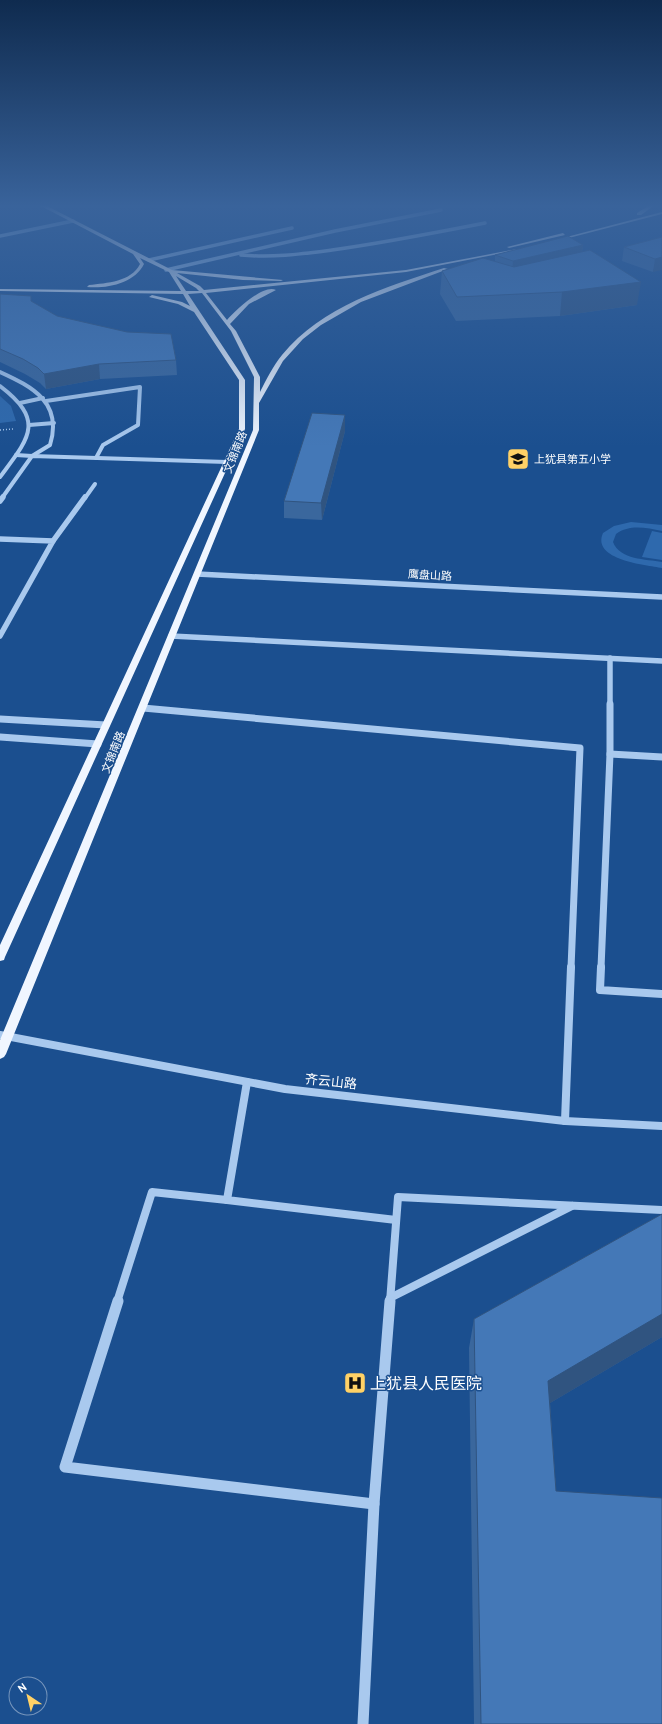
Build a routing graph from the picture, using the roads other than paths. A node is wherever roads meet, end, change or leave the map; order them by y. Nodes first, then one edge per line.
1 (97, 285) edge
2 (180, 285) edge
3 (194, 285) edge
4 (233, 285) edge
5 (259, 285) edge
6 (291, 285) edge
7 (397, 285) edge
8 (200, 289) junction
9 (0, 290) edge
10 (183, 290) junction
11 (32, 291) junction
12 (118, 291) junction
13 (197, 311) junction
14 (227, 324) junction
15 (0, 372) edge
16 (0, 386) edge
17 (45, 400) junction
18 (20, 403) junction
19 (256, 404) junction
20 (54, 423) junction
21 (29, 425) junction
22 (16, 455) junction
23 (32, 456) junction
24 (96, 458) junction
25 (227, 462) junction
26 (0, 476) edge
27 (95, 484) dead end
28 (0, 502) edge
29 (0, 539) edge
30 (53, 541) junction
31 (198, 574) junction
32 (662, 597) edge
33 (0, 636) edge
34 (172, 636) junction
35 (610, 658) junction
36 (662, 662) edge
37 (143, 708) junction
38 (0, 719) edge
39 (106, 725) junction
40 (0, 737) edge
41 (98, 744) junction
42 (610, 754) junction
43 (662, 757) edge
44 (0, 957) edge
45 (662, 994) edge
46 (4, 1036) edge
47 (0, 1054) edge
48 (246, 1082) junction
49 (565, 1121) junction
50 (662, 1126) edge
51 (227, 1200) junction
52 (574, 1205) junction
53 (662, 1210) edge
54 (396, 1220) junction
55 (390, 1298) junction
56 (374, 1504) junction
57 (363, 1724) edge

1 - 11 main road
2 - 10 main road, 文锦南路
3 - 8 main road, 文锦南路
4 - 8 main road
5 - 8 main road
6 - 14 main road
7 - 19 main road
8 - 10 main road
8 - 14 main road, 文锦南路
9 - 11 main road
10 - 12 main road
10 - 13 main road, 文锦南路
11 - 12 main road
12 - 13 main road
13 - 25 main road, 文锦南路
14 - 19 main road, 文锦南路
15 - 17 street
16 - 18 street
17 - 18 street
17 - 20 street
17 - 24 street
18 - 21 street
19 - 31 main road, 文锦南路
20 - 21 street
20 - 23 street
21 - 22 street
22 - 23 street
22 - 26 street
23 - 24 street
23 - 28 street
24 - 25 street
25 - 39 main road, 文锦南路
27 - 30 street
29 - 30 street
30 - 33 street
31 - 32 street, 鹰盘山路
31 - 34 main road, 文锦南路
34 - 35 street
34 - 37 main road, 文锦南路
35 - 36 street
35 - 42 street
37 - 46 main road, 文锦南路
37 - 49 street
38 - 39 street
39 - 41 main road, 文锦南路
40 - 41 street
41 - 44 main road, 文锦南路
42 - 43 street
42 - 45 street
46 - 47 main road, 文锦南路
46 - 48 street, 齐云山路
48 - 49 street, 齐云山路
48 - 51 street
49 - 50 street, 齐云山路
51 - 54 street
51 - 56 street
52 - 53 street
52 - 54 street
52 - 55 street
54 - 55 street
55 - 56 street
56 - 57 street

